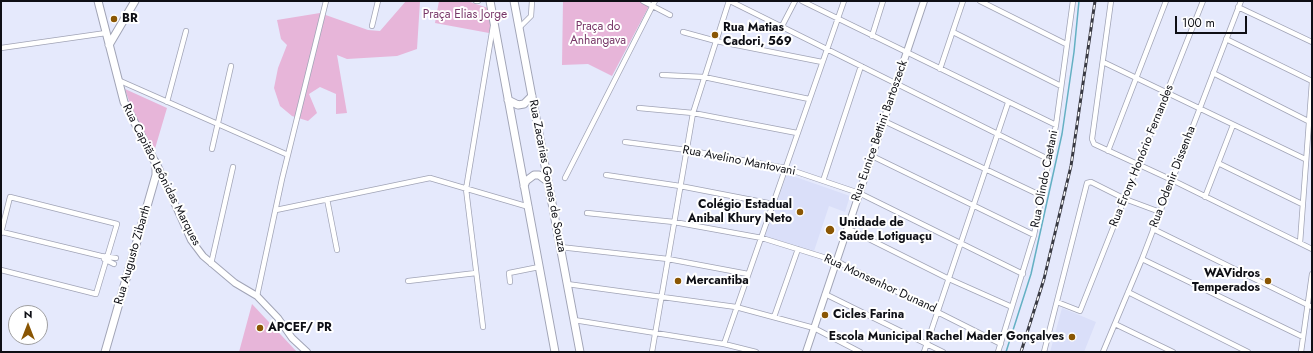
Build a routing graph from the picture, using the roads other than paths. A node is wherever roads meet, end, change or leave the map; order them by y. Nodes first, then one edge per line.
1 (98, 1) edge
2 (135, 1) edge
3 (326, 1) edge
4 (378, 1) edge
5 (490, 1) edge
6 (514, 1) edge
7 (532, 1) edge
8 (643, 1) edge
9 (730, 1) edge
10 (795, 1) edge
11 (802, 1) edge
12 (844, 1) edge
13 (883, 1) edge
14 (924, 1) edge
15 (963, 1) edge
16 (980, 1) edge
17 (1072, 1) edge
18 (1111, 1) edge
19 (1166, 1) edge
20 (1203, 1) edge
21 (1241, 1) edge
22 (653, 3) edge
23 (1238, 7) junction
24 (670, 15) dead end
25 (837, 19) junction
26 (494, 21) junction
27 (372, 26) dead end
28 (782, 26) junction
29 (119, 27) junction
30 (519, 28) junction
31 (186, 31) dead end
32 (106, 32) junction
33 (683, 32) dead end
34 (953, 32) junction
35 (872, 36) junction
36 (1226, 39) junction
37 (716, 41) junction
38 (1312, 42) edge
39 (1066, 44) junction
40 (109, 45) junction
41 (1, 48) edge
42 (828, 48) junction
43 (499, 49) junction
44 (489, 51) junction
45 (906, 53) junction
46 (822, 62) junction
47 (1103, 62) junction
48 (115, 65) junction
49 (231, 66) dead end
50 (861, 66) junction
51 (940, 69) junction
52 (1213, 72) junction
53 (662, 75) dead end
54 (704, 77) junction
55 (1137, 77) junction
56 (118, 80) junction
57 (1312, 82) edge
58 (896, 84) junction
59 (1061, 86) junction
60 (1168, 93) junction
61 (532, 96) junction
62 (809, 99) junction
63 (508, 100) junction
64 (167, 102) junction
65 (1008, 102) junction
66 (639, 108) dead end
67 (1199, 109) junction
68 (693, 113) junction
69 (884, 121) junction
70 (1308, 121) junction
71 (218, 124) junction
72 (1056, 125) junction
73 (1233, 125) junction
74 (797, 133) junction
75 (997, 134) junction
76 (625, 142) dead end
77 (212, 149) dead end
78 (687, 150) junction
79 (1108, 151) junction
80 (288, 155) junction
81 (872, 156) junction
82 (154, 158) junction
83 (1305, 159) junction
84 (1050, 160) junction
85 (1218, 163) junction
86 (1139, 164) junction
87 (233, 167) dead end
88 (785, 168) junction
89 (985, 170) junction
90 (606, 175) dead end
91 (564, 178) dead end
92 (1172, 180) junction
93 (548, 181) junction
94 (823, 181) junction
95 (524, 186) junction
96 (680, 186) junction
97 (466, 188) junction
98 (859, 193) junction
99 (1042, 196) junction
100 (1205, 197) junction
101 (327, 199) junction
102 (1125, 199) junction
103 (773, 204) junction
104 (1302, 204) junction
105 (529, 207) junction
106 (973, 207) junction
107 (276, 210) junction
108 (587, 212) dead end
109 (1160, 212) junction
110 (674, 222) junction
111 (847, 228) junction
112 (1153, 229) junction
113 (1, 232) edge
114 (1034, 236) junction
115 (762, 238) junction
116 (1300, 243) junction
117 (961, 244) junction
118 (1312, 244) edge
119 (560, 247) junction
120 (798, 249) junction
121 (1312, 249) edge
122 (337, 250) dead end
123 (102, 256) junction
124 (108, 256) junction
125 (116, 258) dead end
126 (668, 259) junction
127 (1142, 259) junction
128 (836, 261) junction
129 (106, 262) junction
130 (114, 264) dead end
131 (211, 264) junction
132 (539, 267) junction
133 (1, 270) edge
134 (476, 273) junction
135 (748, 274) junction
136 (1023, 274) junction
137 (1312, 274) edge
138 (949, 279) junction
139 (408, 281) dead end
140 (510, 282) dead end
141 (567, 284) junction
142 (1128, 292) junction
143 (825, 294) junction
144 (257, 296) junction
145 (661, 296) junction
146 (1057, 302) junction
147 (1310, 306) edge
148 (736, 307) junction
149 (1012, 307) junction
150 (938, 311) junction
151 (774, 317) junction
152 (574, 320) junction
153 (1115, 324) junction
154 (483, 328) dead end
155 (814, 328) junction
156 (655, 332) junction
157 (1303, 337) junction
158 (724, 344) junction
159 (927, 344) junction
160 (1001, 344) junction
161 (105, 352) edge
162 (307, 352) edge
163 (554, 352) edge
164 (580, 352) edge
165 (652, 352) edge
166 (756, 352) edge
167 (806, 352) edge
168 (860, 352) edge
169 (924, 352) edge
170 (943, 352) edge
171 (998, 352) edge
172 (1044, 352) edge
173 (1103, 352) edge
174 (1172, 352) edge
175 (1248, 352) edge
176 (1301, 352) edge

1 - 32 main road, Rua Capitão Leônidas Marques
2 - 29 main road
3 - 80 street
4 - 27 street
5 - 26 main road, Rua Zacarias Gomes de Souza
6 - 30 main road, Rua Zacarias Gomes de Souza
7 - 30 street
8 - 22 street
9 - 28 street
9 - 37 street
10 - 28 street
11 - 25 street
12 - 25 street
13 - 35 street
14 - 45 street, Rua Eunice Bettini Bartoszeck
15 - 34 street
16 - 39 street
17 - 39 street, Rua Olindo Caetani
18 - 47 street
19 - 55 street
20 - 60 street, Rua Erony Honório Fernandes
21 - 23 street, Rua Odenir Dissenha
22 - 24 street
22 - 91 street
23 - 36 street, Rua Odenir Dissenha
23 - 38 street
25 - 35 street
25 - 42 street
26 - 43 main road, Rua Zacarias Gomes de Souza
26 - 44 street
28 - 42 street
29 - 32 main road
29 - 40 main road
29 - 48 main road
30 - 61 main road, Rua Zacarias Gomes de Souza
31 - 64 street
32 - 40 main road, Rua Capitão Leônidas Marques
32 - 41 street
33 - 37 street
34 - 51 street
34 - 59 street
35 - 45 street
36 - 52 street, Rua Odenir Dissenha
36 - 57 street
37 - 46 street
37 - 54 street
39 - 59 street, Rua Olindo Caetani
40 - 48 main road, Rua Capitão Leônidas Marques
42 - 46 street
42 - 50 street
43 - 44 street
43 - 63 main road, Rua Zacarias Gomes de Souza
44 - 97 street
45 - 51 street
45 - 58 street, Rua Eunice Bettini Bartoszeck
46 - 62 street
47 - 55 street
47 - 79 street
48 - 56 main road, Rua Capitão Leônidas Marques
49 - 71 street
50 - 58 street
50 - 94 street
51 - 65 street
52 - 67 street, Rua Odenir Dissenha
52 - 70 street
53 - 54 street
54 - 62 street
54 - 68 street
55 - 60 street
55 - 79 street
56 - 64 street
56 - 82 main road, Rua Capitão Leônidas Marques
57 - 70 street
58 - 69 street, Rua Eunice Bettini Bartoszeck
58 - 75 street
59 - 72 street, Rua Olindo Caetani
60 - 67 street
60 - 86 street, Rua Erony Honório Fernandes
61 - 63 main road
61 - 93 main road, Rua Zacarias Gomes de Souza
62 - 74 street
63 - 95 main road, Rua Zacarias Gomes de Souza
64 - 71 street
65 - 72 street
65 - 75 street
66 - 68 street
67 - 73 street
67 - 92 street, Rua Odenir Dissenha
68 - 74 street
68 - 78 street
69 - 81 street, Rua Eunice Bettini Bartoszeck
69 - 89 street
70 - 83 street
71 - 77 street
71 - 80 street
72 - 84 street, Rua Olindo Caetani
73 - 83 street
73 - 85 street
74 - 88 street
75 - 84 street
75 - 89 street
76 - 78 street, Rua Avelino Mantovani
78 - 88 street, Rua Avelino Mantovani
78 - 96 street
79 - 86 street
80 - 107 street
81 - 98 street, Rua Eunice Bettini Bartoszeck
81 - 106 street
82 - 131 street, Rua Capitão Leônidas Marques
82 - 161 main road, Rua Augusto Zibarth
83 - 104 street
84 - 99 street, Rua Olindo Caetani
85 - 100 street
85 - 104 street
86 - 92 street
86 - 102 street, Rua Erony Honório Fernandes
87 - 131 street
88 - 94 street, Rua Avelino Mantovani
88 - 103 street
89 - 99 street
89 - 106 street
90 - 96 street
92 - 100 street
92 - 109 street, Rua Odenir Dissenha
93 - 95 main road
93 - 119 main road, Rua Zacarias Gomes de Souza
94 - 98 street, Rua Avelino Mantovani
95 - 105 main road, Rua Zacarias Gomes de Souza
96 - 103 street
96 - 110 street
97 - 101 street
97 - 105 street
97 - 134 street
98 - 111 street, Rua Eunice Bettini Bartoszeck
98 - 117 street, Rua Avelino Mantovani
99 - 114 street, Rua Olindo Caetani
100 - 116 street
101 - 107 street
101 - 122 street
102 - 109 street
102 - 146 street, Rua Erony Honório Fernandes
102 - 146 street
103 - 115 street
104 - 116 street
105 - 132 main road, Rua Zacarias Gomes de Souza
106 - 114 street
106 - 117 street
107 - 144 street
108 - 110 street, Rua Monsenhor Dunand
109 - 112 street, Rua Odenir Dissenha
110 - 115 street, Rua Monsenhor Dunand
110 - 126 street
111 - 128 street, Rua Eunice Bettini Bartoszeck
111 - 138 street
112 - 127 street, Rua Odenir Dissenha
112 - 147 street
113 - 123 street
113 - 124 street
114 - 136 street, Rua Olindo Caetani
115 - 120 street, Rua Monsenhor Dunand
115 - 135 street
116 - 121 street
117 - 136 street, Rua Avelino Mantovani
117 - 138 street
118 - 121 street
119 - 126 street
119 - 141 main road, Rua Zacarias Gomes de Souza
120 - 128 street, Rua Monsenhor Dunand
120 - 151 street
123 - 124 street
123 - 129 street
124 - 125 street
124 - 129 street
126 - 135 street
126 - 145 street
127 - 142 street, Rua Odenir Dissenha
127 - 157 street
128 - 143 street, Rua Eunice Bettini Bartoszeck
128 - 150 street, Rua Monsenhor Dunand
129 - 130 street
129 - 133 street
131 - 144 street, Rua Capitão Leônidas Marques
132 - 140 street
132 - 163 main road, Rua Zacarias Gomes de Souza
134 - 139 street
134 - 154 street
135 - 148 street
136 - 149 street, Rua Olindo Caetani
137 - 147 street
138 - 149 street
138 - 150 street
141 - 145 street
141 - 152 main road, Rua Zacarias Gomes de Souza
142 - 153 street, Rua Odenir Dissenha
142 - 175 street
143 - 155 street, Rua Eunice Bettini Bartoszeck
143 - 159 street
144 - 162 street, Rua Capitão Leônidas Marques
145 - 148 street
145 - 156 street
146 - 172 street
147 - 157 street
148 - 151 street
148 - 158 street
149 - 160 street, Rua Olindo Caetani
150 - 159 street
150 - 160 street, Rua Monsenhor Dunand
151 - 155 street
152 - 156 street
152 - 164 main road, Rua Zacarias Gomes de Souza
153 - 173 street, Rua Odenir Dissenha
153 - 174 street
155 - 167 street, Rua Eunice Bettini Bartoszeck
155 - 168 street
156 - 158 street
156 - 165 street
157 - 176 street
158 - 166 street
159 - 169 street
159 - 170 street
160 - 171 street, Rua Olindo Caetani

